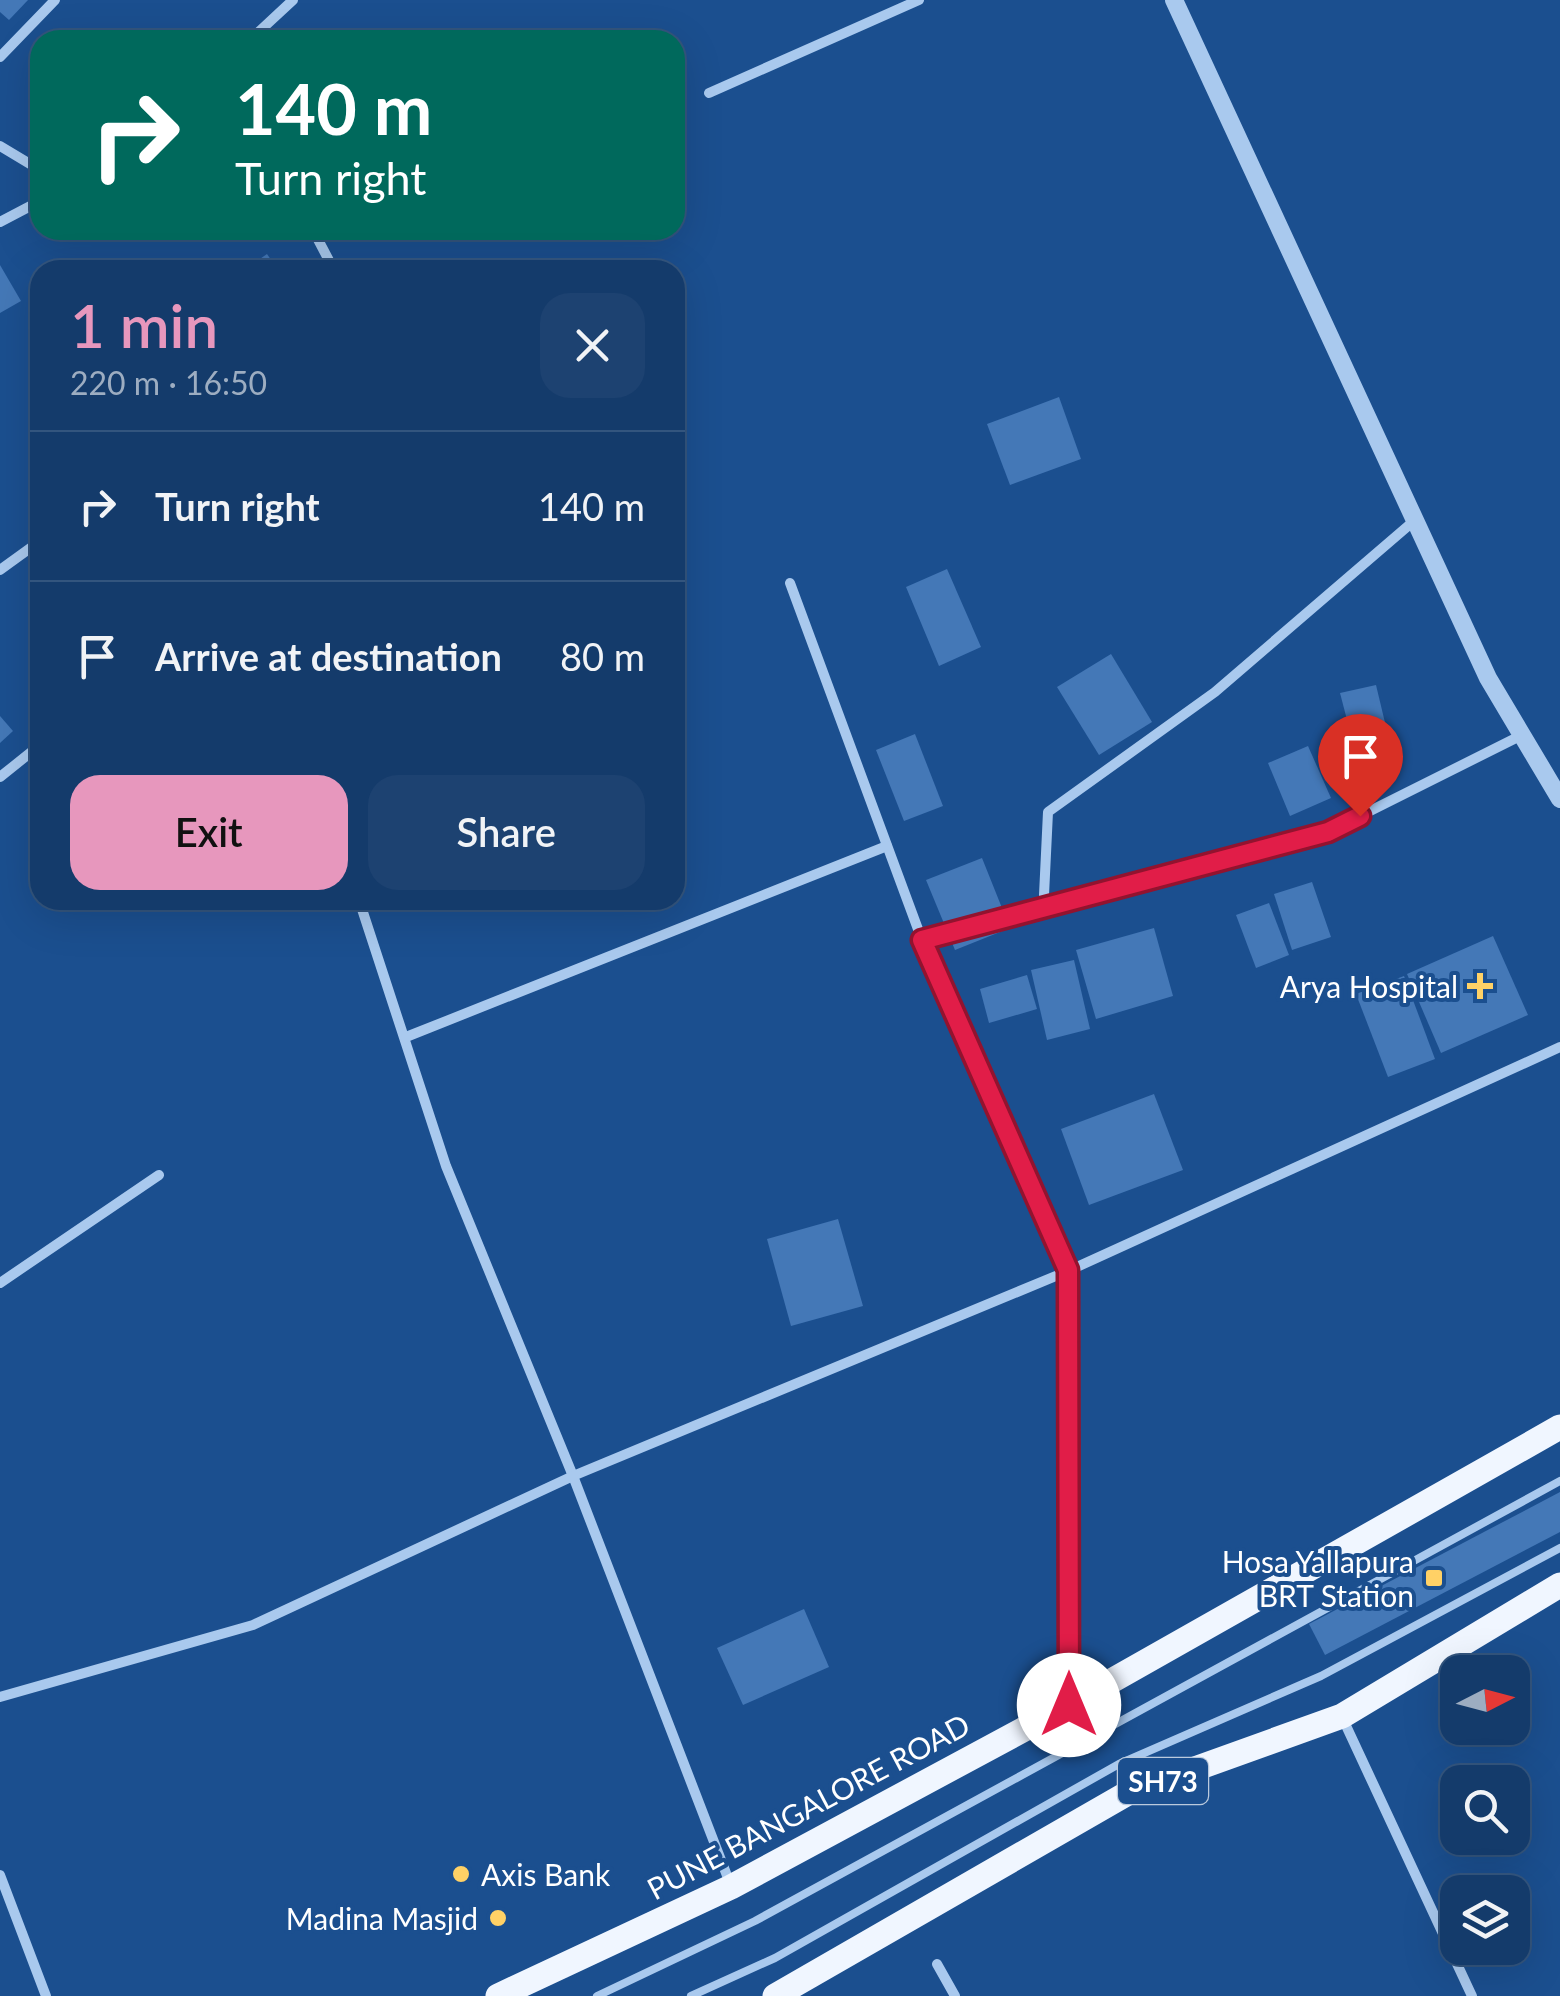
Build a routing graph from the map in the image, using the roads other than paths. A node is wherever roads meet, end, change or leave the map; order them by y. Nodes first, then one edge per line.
1 (55, 0) edge
2 (270, 0) edge
3 (293, 0) edge
4 (919, 0) edge
5 (1174, 0) edge
6 (282, 10) junction
7 (261, 30) edge
8 (0, 57) edge
9 (708, 93) dead end
10 (0, 146) edge
11 (30, 164) edge
12 (30, 206) edge
13 (0, 222) edge
14 (1415, 520) junction
15 (30, 548) edge
16 (0, 570) edge
17 (790, 583) dead end
18 (1522, 736) junction
19 (30, 753) edge
20 (0, 777) edge
21 (1560, 799) edge
22 (887, 846) junction
23 (1044, 895) dead end
24 (363, 910) edge
25 (922, 940) junction
26 (406, 1037) junction
27 (1560, 1048) edge
28 (160, 1175) dead end
29 (1068, 1270) junction
30 (0, 1283) edge
31 (1560, 1427) edge
32 (573, 1476) junction
33 (1560, 1481) edge
34 (1560, 1548) edge
35 (1560, 1585) edge
36 (0, 1697) edge
37 (1069, 1705) junction
38 (1342, 1716) junction
39 (0, 1875) edge
40 (731, 1886) junction
41 (937, 1964) dead end
42 (46, 1996) edge
43 (498, 1996) edge
44 (597, 1996) edge
45 (691, 1996) edge
46 (774, 1996) edge
47 (955, 1996) edge
48 (1472, 1996) edge

1 - 8 street
2 - 6 street
3 - 6 street
4 - 9 street
5 - 14 street
6 - 7 street
10 - 11 street
12 - 13 street
14 - 18 street
14 - 23 street
15 - 16 street
17 - 22 street
18 - 21 street
18 - 25 street
19 - 20 street
22 - 25 street
22 - 26 street
24 - 26 street
25 - 29 street
26 - 32 street
27 - 29 street
28 - 30 street
29 - 32 street
29 - 37 street
31 - 37 main road, PUNE BANGALORE ROAD
32 - 36 street
32 - 40 street
33 - 44 lane
34 - 45 lane
35 - 38 main road, SH73
37 - 40 main road, PUNE BANGALORE ROAD
38 - 46 main road, SH73
38 - 48 street
39 - 42 street
40 - 43 main road, PUNE BANGALORE ROAD
41 - 47 street

